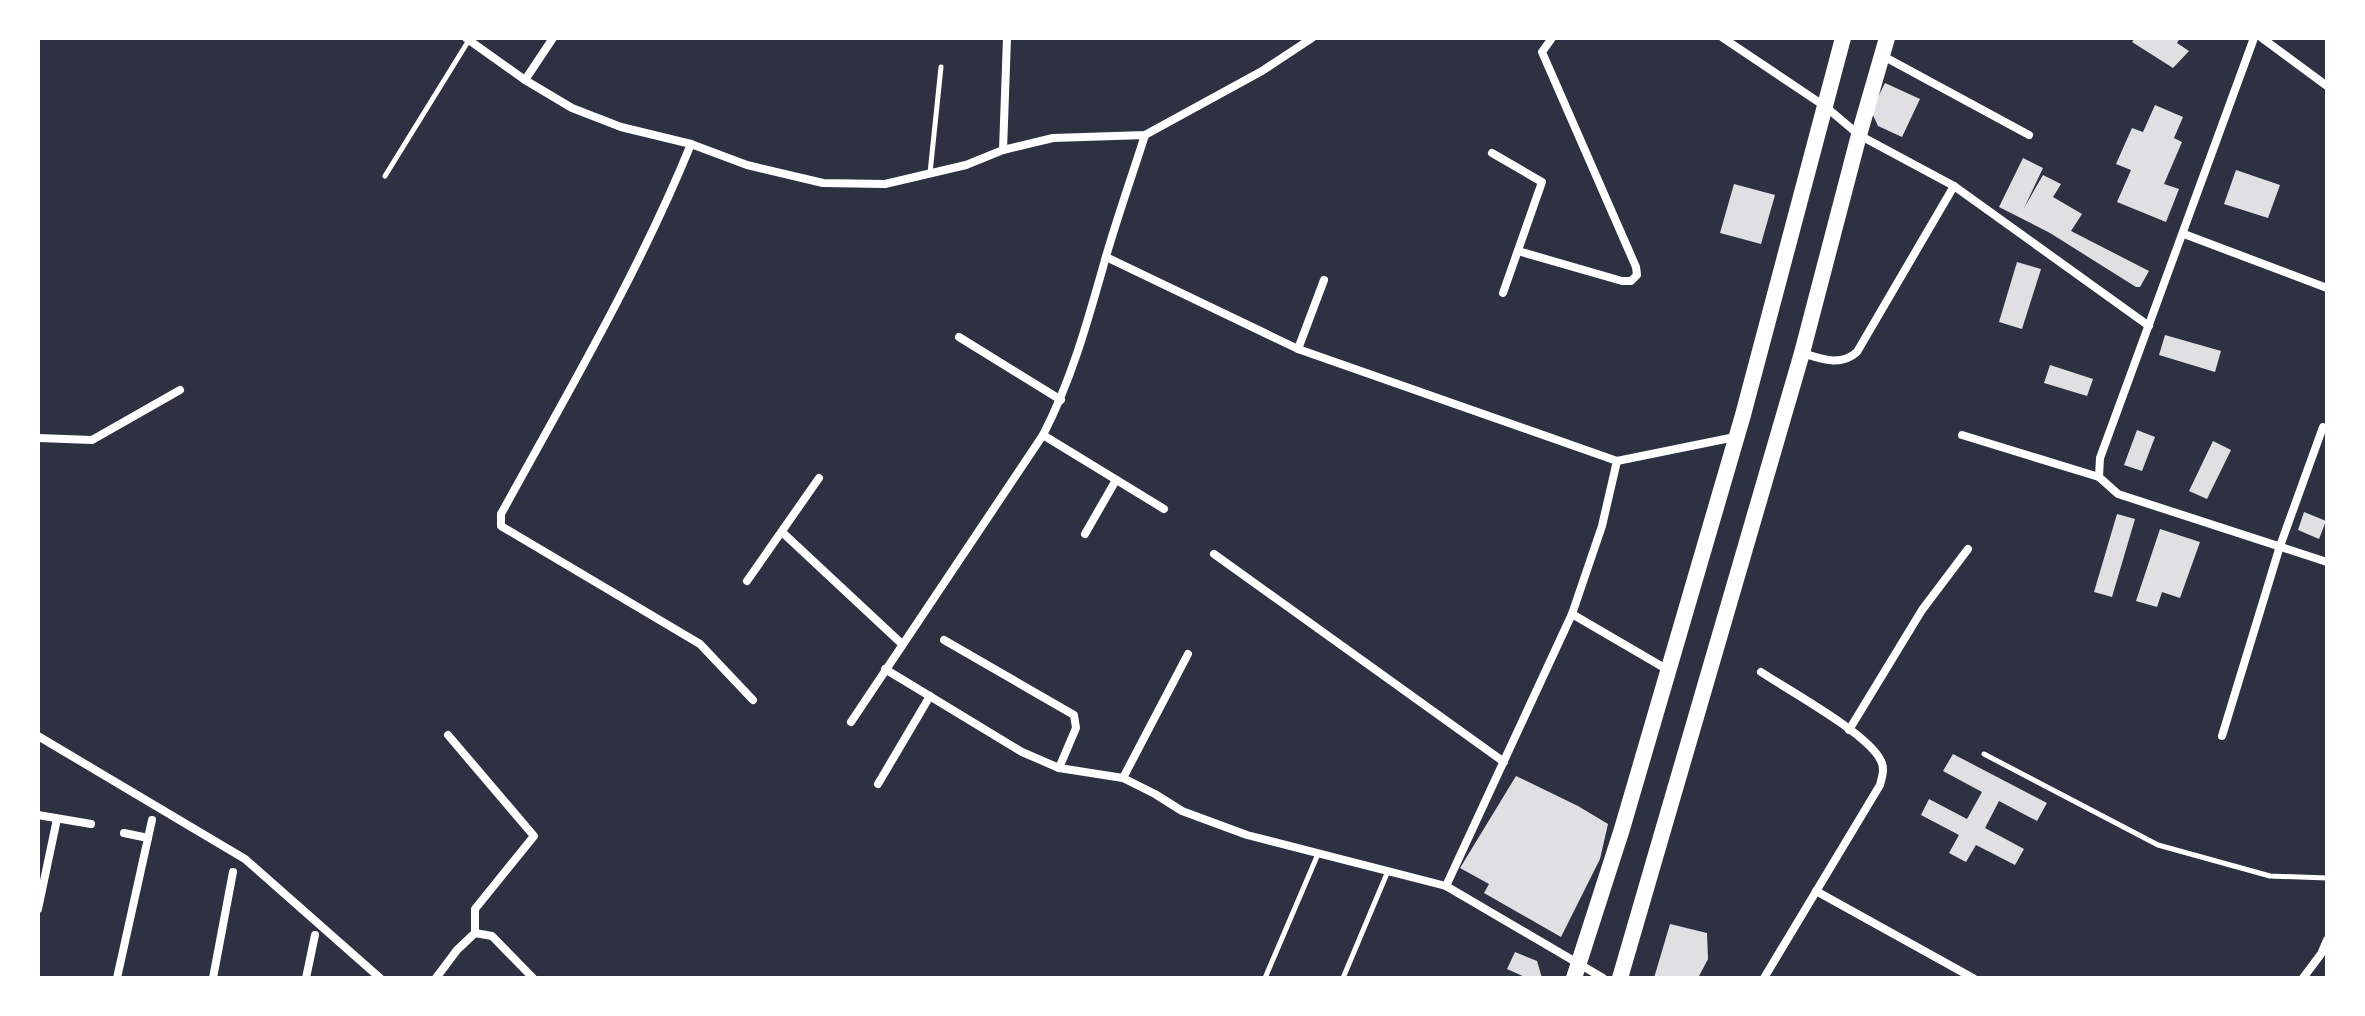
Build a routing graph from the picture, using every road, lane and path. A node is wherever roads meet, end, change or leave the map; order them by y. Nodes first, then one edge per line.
1 (553, 38) edge
2 (1007, 38) edge
3 (1312, 38) edge
4 (1552, 38) edge
5 (1723, 38) edge
6 (1843, 38) edge
7 (1887, 38) edge
8 (2254, 38) edge
9 (2262, 38) edge
10 (468, 39) edge
11 (1883, 56) junction
12 (941, 67) dead end
13 (525, 80) junction
14 (2327, 86) edge
15 (1826, 107) junction
16 (1145, 135) junction
17 (1859, 135) junction
18 (2029, 135) dead end
19 (691, 144) junction
20 (1003, 150) junction
21 (1492, 153) dead end
22 (930, 174) junction
23 (385, 176) dead end
24 (1954, 186) junction
25 (2184, 234) junction
26 (1518, 251) junction
27 (1106, 257) junction
28 (1324, 280) dead end
29 (2327, 288) edge
30 (1503, 293) dead end
31 (2149, 326) junction
32 (959, 337) dead end
33 (1298, 349) junction
34 (1802, 353) junction
35 (180, 390) dead end
36 (1061, 400) junction
37 (2323, 427) dead end
38 (1043, 435) junction
39 (1962, 435) dead end
40 (1736, 437) junction
41 (38, 438) edge
42 (1617, 461) junction
43 (2099, 477) junction
44 (819, 478) dead end
45 (1116, 480) junction
46 (1164, 509) dead end
47 (782, 532) junction
48 (1085, 534) dead end
49 (2280, 546) junction
50 (1968, 549) dead end
51 (1214, 554) dead end
52 (2327, 562) edge
53 (747, 581) dead end
54 (1572, 614) junction
55 (944, 640) dead end
56 (902, 644) junction
57 (1188, 654) dead end
58 (885, 669) junction
59 (1668, 670) junction
60 (1761, 672) dead end
61 (930, 696) junction
62 (753, 700) dead end
63 (851, 722) dead end
64 (1849, 730) junction
65 (448, 735) dead end
66 (38, 736) edge
67 (2222, 736) dead end
68 (1984, 754) dead end
69 (1504, 762) junction
70 (1059, 768) junction
71 (1123, 778) junction
72 (878, 784) dead end
73 (38, 815) edge
74 (57, 819) junction
75 (152, 820) dead end
76 (91, 824) dead end
77 (124, 833) dead end
78 (148, 838) junction
79 (1319, 852) junction
80 (1388, 870) junction
81 (233, 872) dead end
82 (2327, 878) edge
83 (1446, 886) junction
84 (1816, 891) junction
85 (38, 909) edge
86 (475, 933) junction
87 (315, 935) dead end
88 (2327, 940) edge
89 (2321, 954) junction
90 (2327, 963) edge
91 (1576, 971) edge
92 (117, 978) edge
93 (213, 978) edge
94 (306, 978) edge
95 (380, 978) edge
96 (436, 978) edge
97 (533, 978) edge
98 (1265, 978) edge
99 (1343, 978) edge
100 (1603, 978) edge
101 (1620, 978) edge
102 (1764, 978) edge
103 (1973, 978) edge
104 (2303, 978) edge

1 - 13 street
2 - 20 street
3 - 16 street
4 - 26 street
5 - 15 street
6 - 15 highway
7 - 11 highway
8 - 25 street
9 - 14 street
10 - 13 street
10 - 23 lane
11 - 17 highway
11 - 18 street
12 - 22 lane
13 - 19 street
15 - 17 street
15 - 40 highway
16 - 20 street
16 - 27 street
17 - 24 street
17 - 34 highway
19 - 22 street
19 - 62 street
20 - 22 street
21 - 26 street
24 - 31 street
24 - 34 street
25 - 29 street
25 - 31 street
26 - 30 street
27 - 33 street
27 - 36 street
28 - 33 street
31 - 43 street
32 - 36 street
33 - 42 street
34 - 101 highway
35 - 41 street
36 - 38 street
37 - 49 street
38 - 45 street
38 - 56 street
39 - 43 street
40 - 42 street
40 - 59 highway
42 - 54 street
43 - 49 street
44 - 47 street
45 - 46 street
45 - 48 street
47 - 53 street
47 - 56 street
49 - 52 street
49 - 67 street
50 - 64 street
51 - 69 street
54 - 59 street
54 - 69 street
55 - 70 street
56 - 58 street
57 - 71 street
58 - 61 street
58 - 63 street
59 - 91 highway
60 - 64 street
61 - 70 street
61 - 72 street
64 - 84 street
65 - 86 street
66 - 95 street
68 - 82 lane
69 - 83 street
70 - 71 street
71 - 79 street
73 - 74 street
74 - 76 street
74 - 85 street
75 - 78 street
77 - 78 street
78 - 92 street
79 - 80 street
79 - 98 lane
80 - 83 street
80 - 99 lane
81 - 93 street
83 - 91 street
84 - 102 street
84 - 103 street
86 - 96 street
86 - 97 street
87 - 94 street
88 - 89 street
89 - 90 street
89 - 104 street
91 - 100 street

